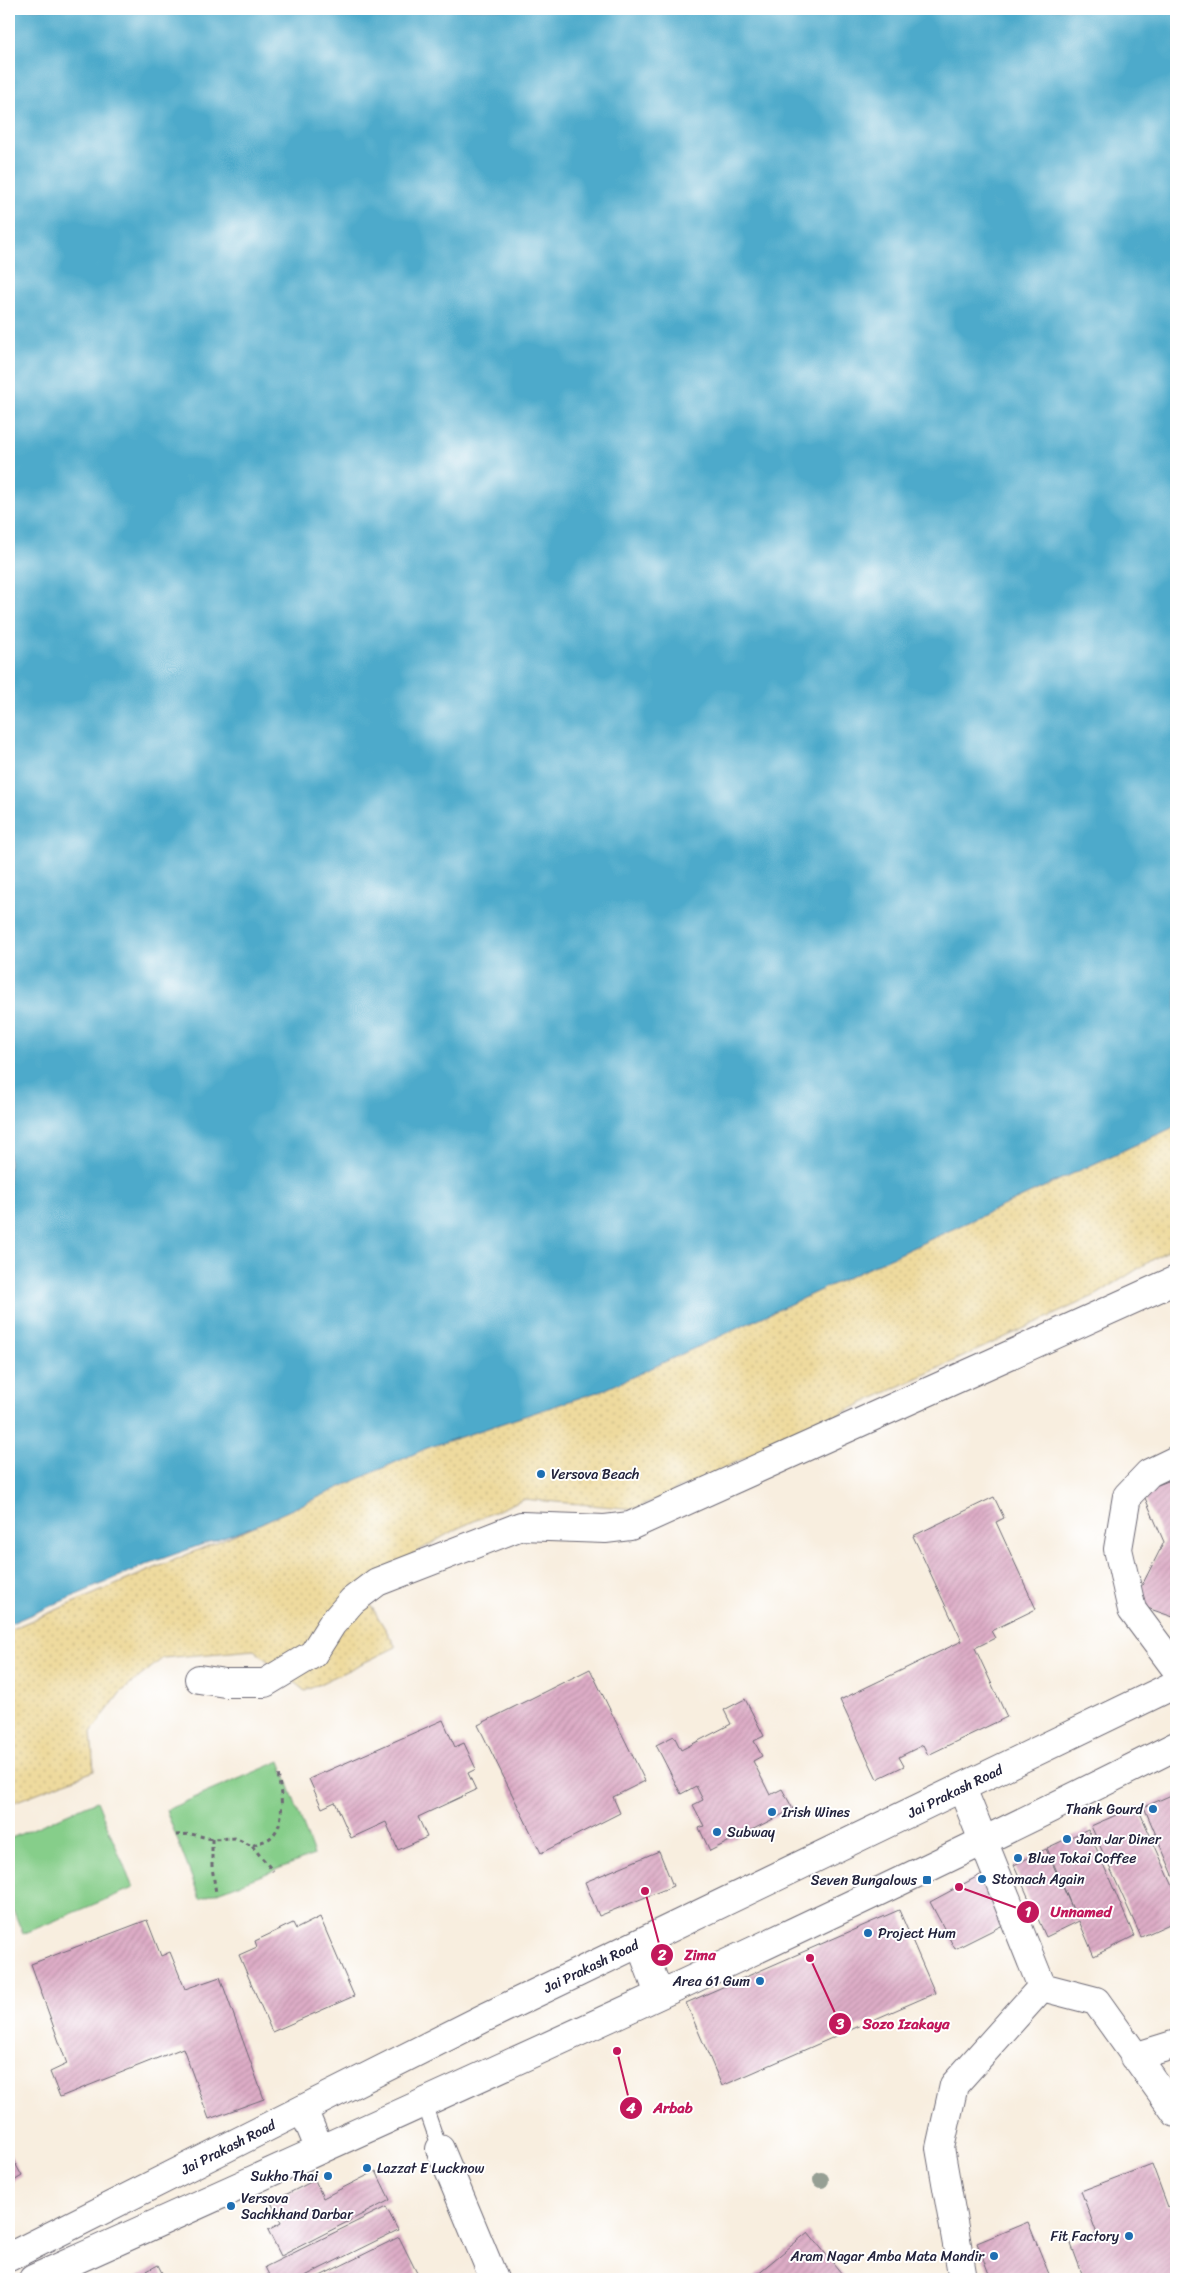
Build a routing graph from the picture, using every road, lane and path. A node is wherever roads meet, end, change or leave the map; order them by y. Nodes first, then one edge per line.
1 (1176, 1280) edge
2 (1176, 1460) edge
3 (1174, 1660) edge
4 (199, 1679) dead end
5 (1176, 1684) edge
6 (1176, 1746) edge
7 (278, 1772) dead end
8 (962, 1788) junction
9 (176, 1835) dead end
10 (212, 1839) junction
11 (985, 1842) junction
12 (252, 1846) junction
13 (273, 1871) dead end
14 (216, 1893) dead end
15 (640, 1942) junction
16 (1042, 1987) junction
17 (659, 1994) junction
18 (1176, 2044) edge
19 (1134, 2057) junction
20 (424, 2103) junction
21 (302, 2109) junction
22 (1176, 2113) edge
23 (440, 2149) joint
24 (320, 2150) junction
25 (9, 2256) edge
26 (32, 2279) edge
27 (494, 2279) edge
28 (963, 2279) edge

1 - 4 main road
2 - 3 main road
5 - 8 main road, Jai Prakash Road
6 - 11 main road
7 - 12 path
8 - 11 main road
8 - 15 main road, Jai Prakash Road
9 - 10 path
10 - 12 path
10 - 14 path
11 - 16 main road
11 - 17 main road
12 - 13 path
15 - 17 main road
15 - 21 main road, Jai Prakash Road
16 - 19 main road
16 - 28 main road
17 - 20 main road
18 - 19 main road
19 - 22 main road
20 - 23 lane
20 - 24 main road
21 - 24 main road
21 - 25 main road, Jai Prakash Road
23 - 27 main road
24 - 26 main road

